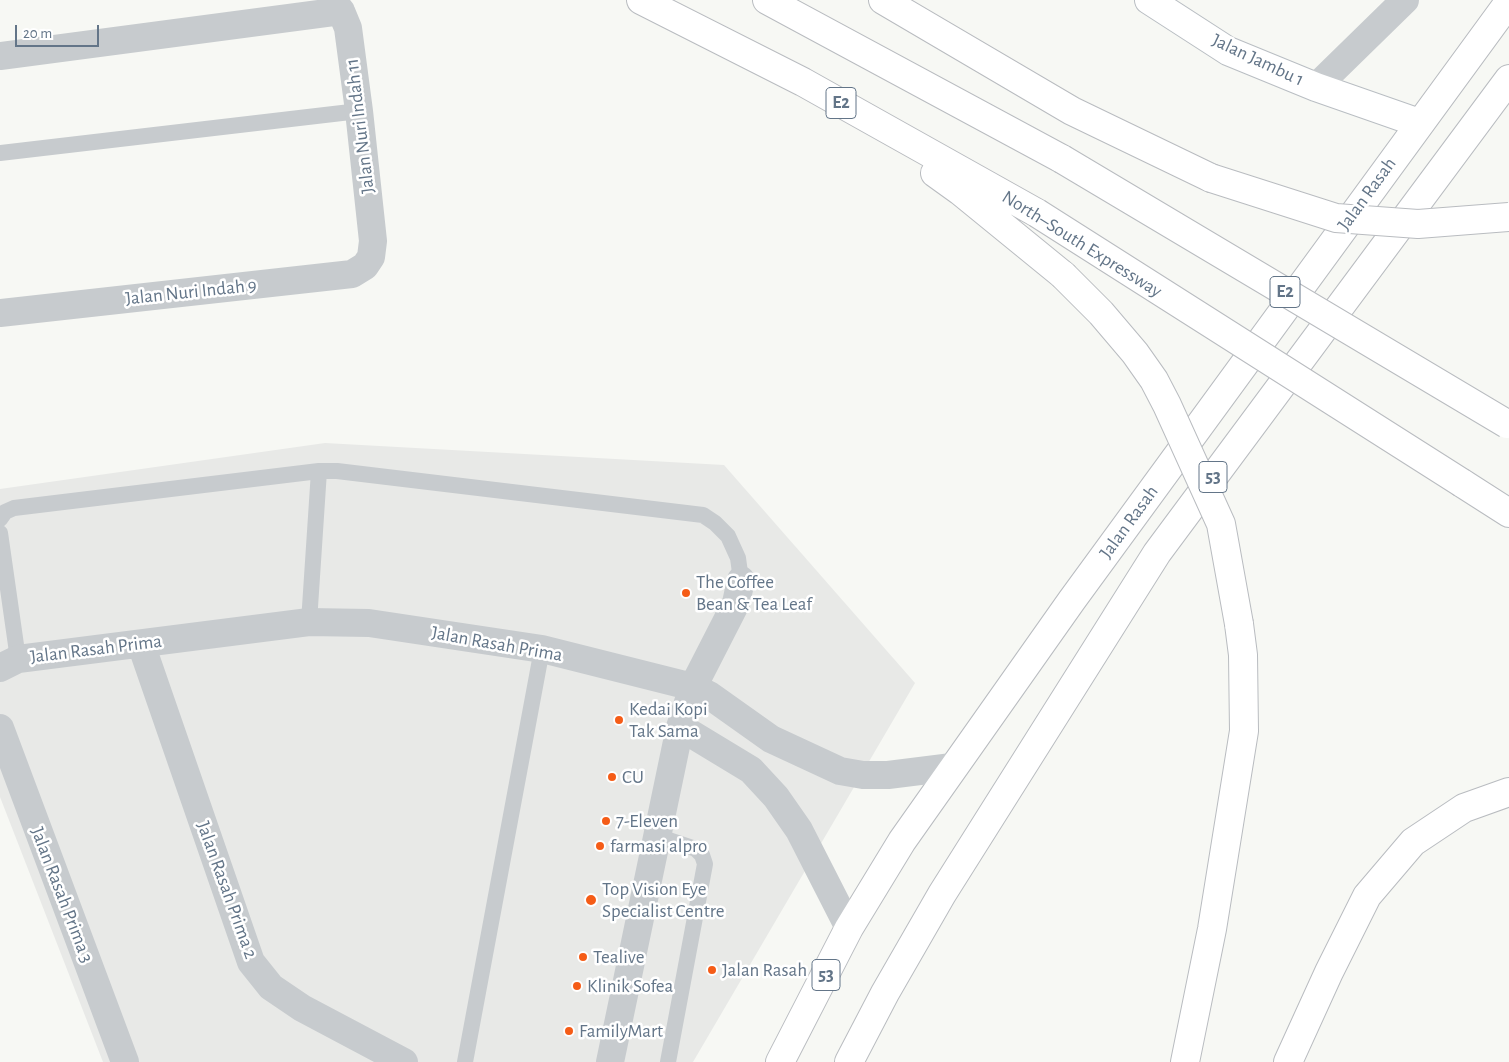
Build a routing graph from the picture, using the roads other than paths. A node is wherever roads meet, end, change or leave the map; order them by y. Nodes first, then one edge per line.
1 (641, 0) edge
2 (767, 0) edge
3 (883, 0) edge
4 (1149, 0) edge
5 (1405, 0) edge
6 (1509, 2) edge
7 (336, 6) edge
8 (0, 56) edge
9 (1509, 78) edge
10 (803, 82) junction
11 (1316, 87) junction
12 (359, 111) junction
13 (1419, 123) junction
14 (0, 153) edge
15 (1509, 217) edge
16 (371, 257) joint
17 (2, 313) edge
18 (1508, 425) edge
19 (319, 471) junction
20 (1509, 513) edge
21 (0, 520) edge
22 (0, 533) edge
23 (741, 580) joint
24 (309, 622) junction
25 (141, 644) junction
26 (542, 649) junction
27 (9, 664) edge
28 (693, 687) junction
29 (680, 726) junction
30 (0, 728) edge
31 (952, 767) junction
32 (1509, 792) edge
33 (657, 836) junction
34 (849, 928) junction
35 (125, 1062) edge
36 (404, 1062) edge
37 (465, 1062) edge
38 (610, 1062) edge
39 (668, 1062) edge
40 (780, 1062) edge
41 (849, 1062) edge
42 (1185, 1062) edge
43 (1288, 1062) edge

1 - 10 main road, North–South Expressway / E2
2 - 18 main road, E2, bridge
3 - 15 main road, bridge
4 - 11 main road, Jalan Jambu 1
5 - 11 street, Jalan Jambu 1
6 - 13 main road, Jalan Rasah / 53
7 - 8 street
7 - 12 street, Jalan Nuri Indah 11
9 - 41 main road, 53
10 - 20 main road, North–South Expressway / E2, bridge
10 - 42 main road, bridge
11 - 13 main road, Jalan Jambu 1
12 - 14 lane
12 - 16 street, Jalan Nuri Indah 11
13 - 31 main road, Jalan Rasah / 53
16 - 17 street, Jalan Nuri Indah 9
19 - 21 lane
19 - 23 lane
19 - 24 lane
22 - 27 lane
23 - 28 street
24 - 25 street, Jalan Rasah Prima
24 - 26 street, Jalan Rasah Prima
25 - 27 street, Jalan Rasah Prima
25 - 36 street, Jalan Rasah Prima 2
26 - 28 street, Jalan Rasah Prima
26 - 37 lane
28 - 29 street
28 - 31 street, Jalan Rasah Prima
29 - 33 street
29 - 34 street
30 - 35 street, Jalan Rasah Prima 3
31 - 34 main road, Jalan Rasah / 53
32 - 43 main road
33 - 38 street
33 - 39 lane
34 - 40 main road, Jalan Rasah / 53

